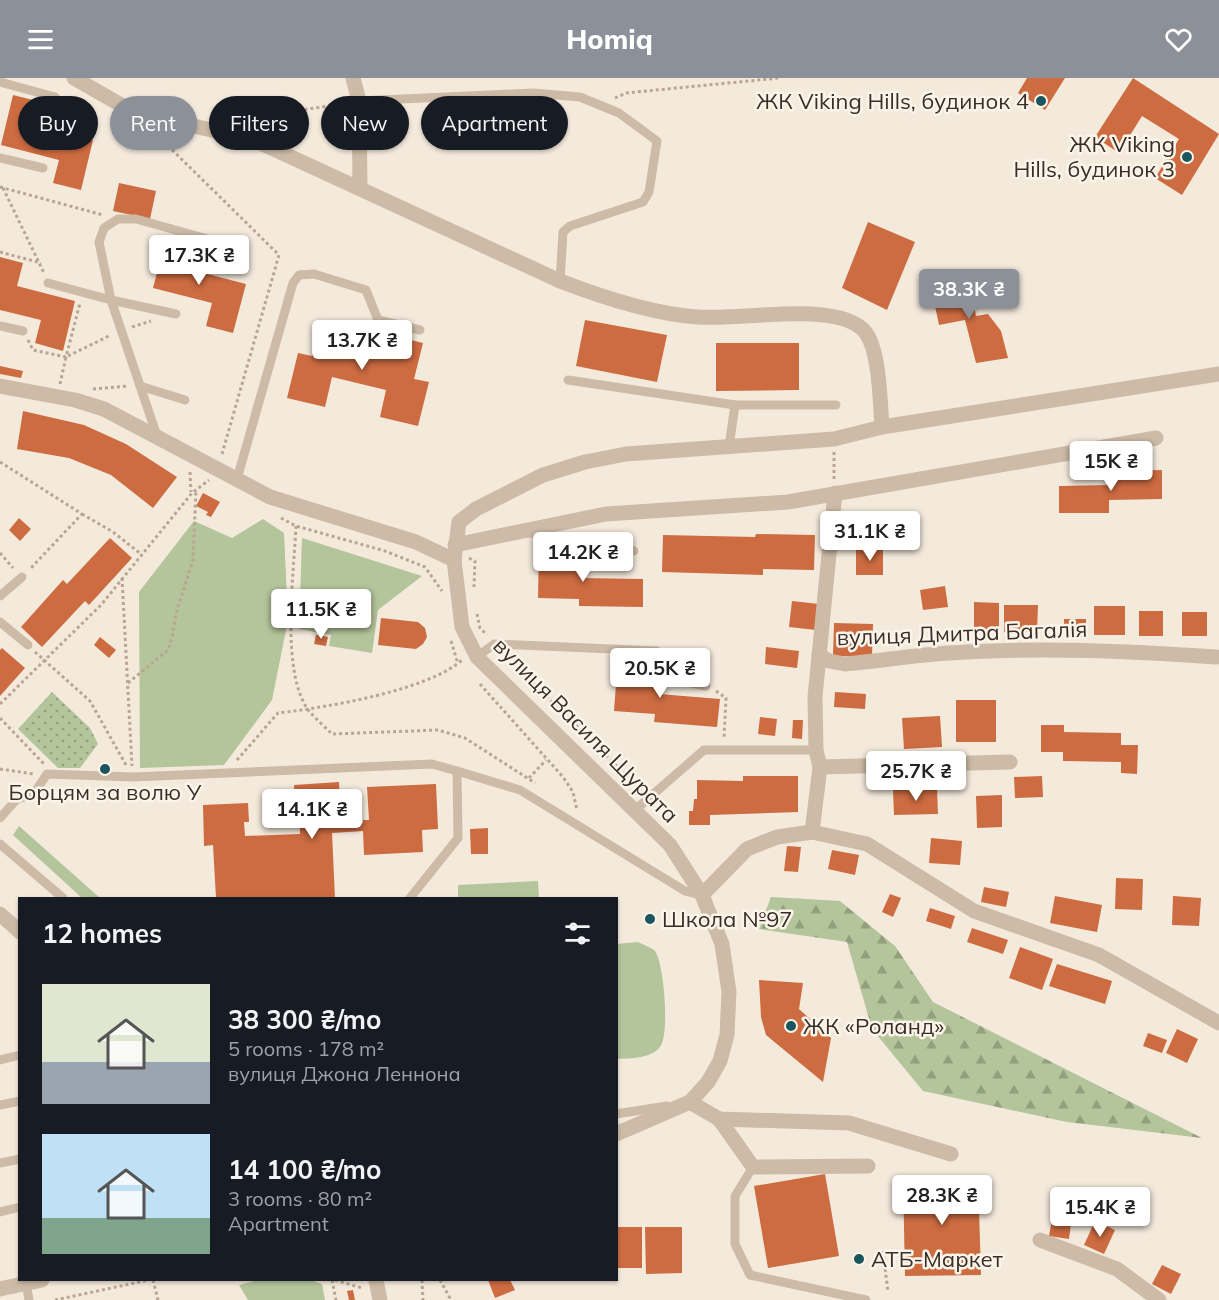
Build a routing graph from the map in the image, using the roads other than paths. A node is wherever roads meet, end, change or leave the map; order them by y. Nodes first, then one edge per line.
1 (74, 78) edge
2 (353, 78) edge
3 (0, 82) edge
4 (51, 96) edge
5 (358, 96) edge
6 (409, 99) edge
7 (360, 150) edge
8 (0, 158) edge
9 (43, 168) dead end
10 (360, 188) junction
11 (224, 265) dead end
12 (560, 281) junction
13 (48, 283) road end
14 (111, 300) junction
15 (176, 314) dead end
16 (0, 326) edge
17 (420, 330) dead end
18 (23, 331) road end
19 (1219, 374) edge
20 (568, 380) dead end
21 (0, 386) edge
22 (136, 386) junction
23 (185, 400) dead end
24 (735, 405) junction
25 (836, 405) dead end
26 (882, 427) junction
27 (157, 436) junction
28 (1156, 438) dead end
29 (729, 447) junction
30 (237, 479) junction
31 (835, 493) junction
32 (522, 531) junction
33 (634, 551) dead end
34 (454, 553) junction
35 (22, 577) road end
36 (0, 596) edge
37 (0, 622) edge
38 (28, 645) dead end
39 (819, 655) junction
40 (1216, 657) dead end
41 (472, 661) junction
42 (706, 686) road end
43 (816, 750) junction
44 (1010, 762) dead end
45 (820, 767) junction
46 (457, 771) junction
47 (635, 810) junction
48 (0, 818) edge
49 (812, 832) junction
50 (0, 844) edge
51 (702, 895) junction
52 (62, 897) edge
53 (411, 897) edge
54 (0, 914) edge
55 (18, 930) edge
56 (1219, 1023) edge
57 (18, 1056) edge
58 (0, 1060) edge
59 (18, 1101) edge
60 (690, 1102) junction
61 (0, 1105) edge
62 (618, 1114) edge
63 (719, 1119) junction
64 (618, 1133) edge
65 (951, 1154) dead end
66 (18, 1159) edge
67 (0, 1163) edge
68 (868, 1166) dead end
69 (753, 1167) junction
70 (18, 1208) edge
71 (0, 1212) edge
72 (1040, 1240) dead end
73 (37, 1281) edge
74 (26, 1283) junction
75 (369, 1284) edge
76 (0, 1289) edge
77 (30, 1300) edge
78 (380, 1300) edge
79 (866, 1300) edge
80 (1159, 1300) edge

1 - 10 street
2 - 5 street
3 - 4 lane
6 - 12 lane
7 - 10 street
8 - 9 lane
10 - 12 street
11 - 14 lane
12 - 26 street
13 - 14 lane
14 - 15 lane
14 - 22 lane
16 - 18 lane
17 - 30 lane
19 - 26 street
20 - 24 lane
21 - 27 street
22 - 23 lane
22 - 27 lane
24 - 25 lane
24 - 29 lane
26 - 29 street
27 - 30 street
28 - 31 street
29 - 34 street
30 - 34 street
31 - 32 street
31 - 39 street, вулиця Дмитра Багалія
32 - 33 lane
32 - 34 street
34 - 41 street, вулиця Василя Щурата
35 - 36 lane
37 - 38 lane
39 - 40 street, вулиця Дмитра Багалія
39 - 43 street, вулиця Дмитра Багалія
41 - 42 lane
41 - 47 street, вулиця Василя Щурата
43 - 45 street, вулиця Дмитра Багалія
43 - 47 lane
44 - 45 street
45 - 49 street, вулиця Дмитра Багалія
46 - 48 lane
46 - 51 lane
46 - 53 lane
47 - 51 street, вулиця Василя Щурата
49 - 51 street
49 - 56 street
50 - 52 lane
51 - 60 street, вулиця Василя Щурата
54 - 55 street
57 - 58 lane
59 - 61 lane
60 - 62 lane
60 - 63 street
60 - 64 street, вулиця Василя Щурата
63 - 65 street
63 - 69 street
66 - 67 lane
68 - 69 street
69 - 79 lane
70 - 71 lane
72 - 80 street
73 - 74 street
74 - 76 street
74 - 77 lane
75 - 78 street

